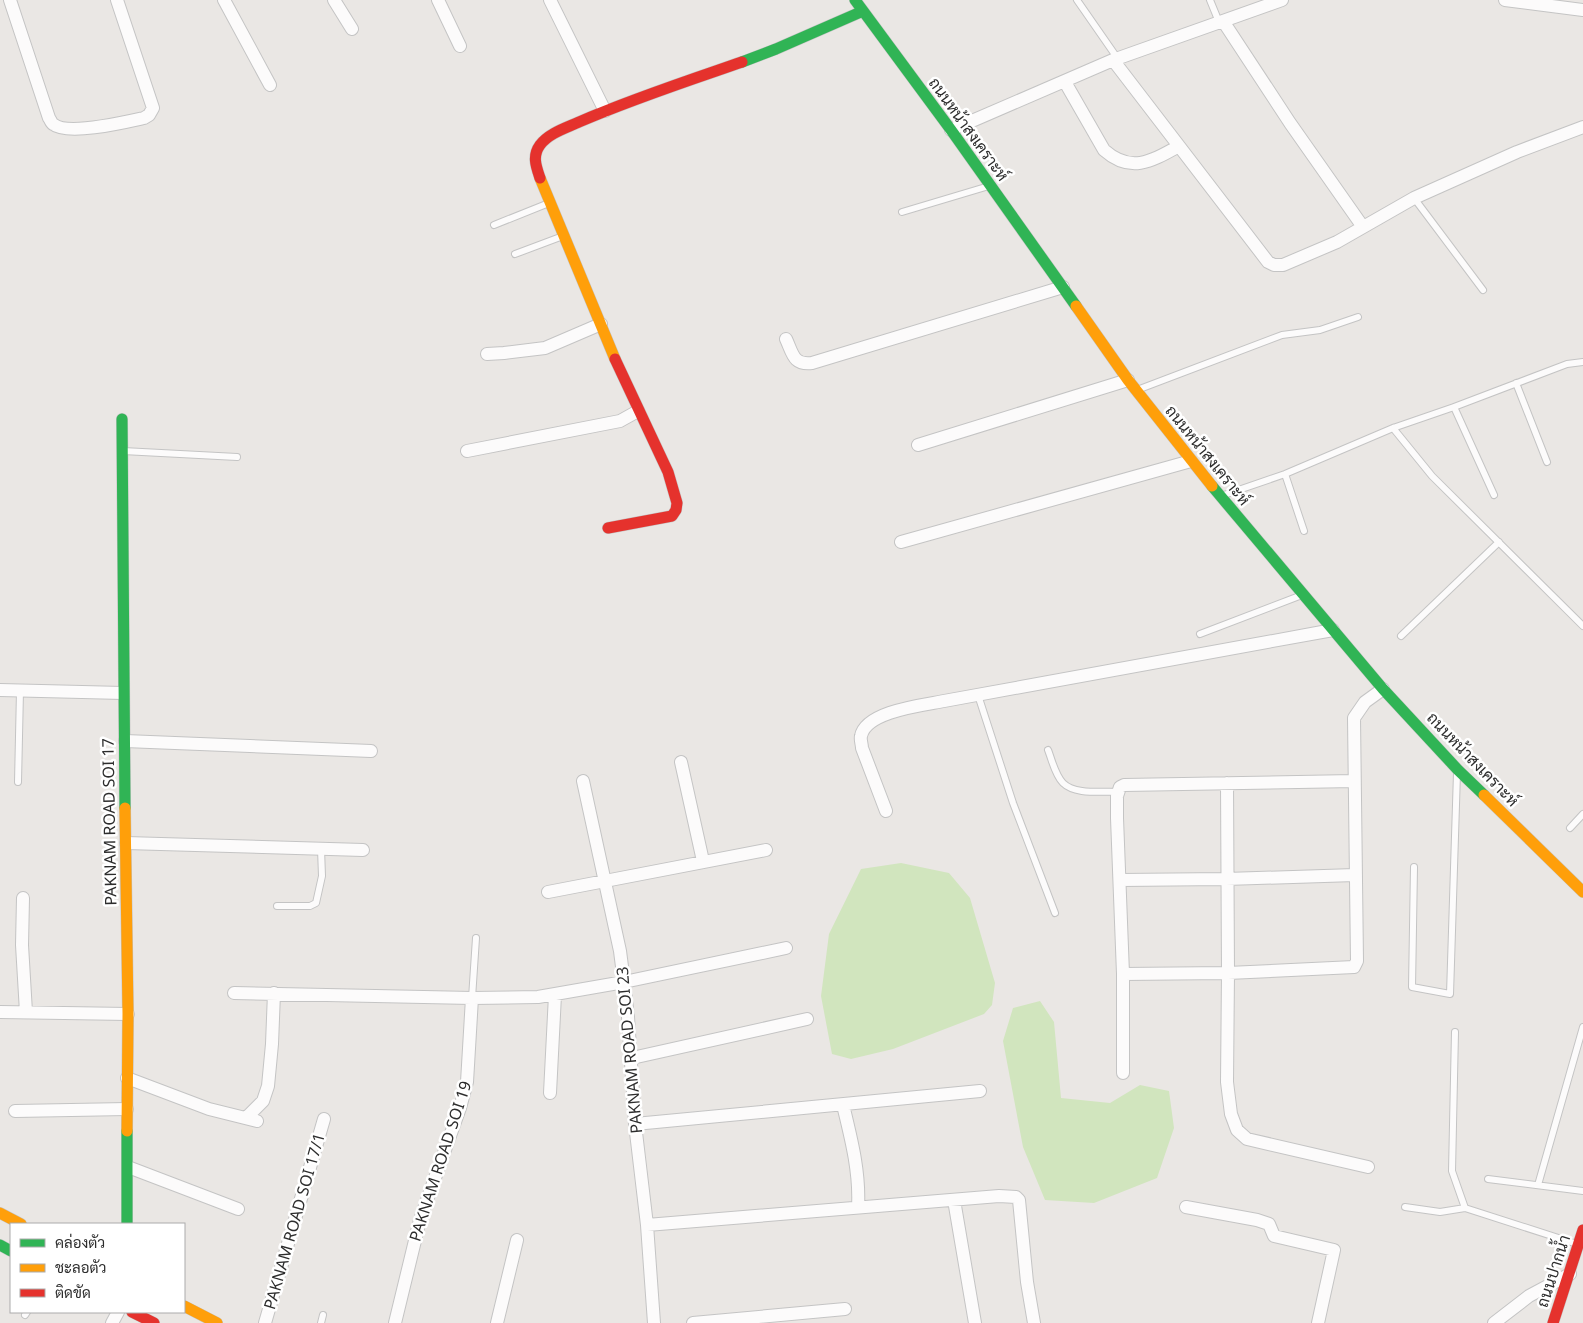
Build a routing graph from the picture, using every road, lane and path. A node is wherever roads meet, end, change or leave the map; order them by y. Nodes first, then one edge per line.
1 (10, 0) edge
2 (117, 0) edge
3 (224, 0) edge
4 (334, 0) edge
5 (438, 0) edge
6 (550, 0) edge
7 (855, 0) edge
8 (1077, 0) edge
9 (1210, 0) edge
10 (1282, 0) edge
11 (1504, 0) edge
12 (1583, 10) edge
13 (863, 11) junction
14 (1221, 21) junction
15 (352, 29) dead end
16 (460, 46) dead end
17 (1116, 60) junction
18 (1065, 82) junction
19 (270, 85) dead end
20 (605, 111) junction
21 (1583, 127) edge
22 (950, 130) junction
23 (1179, 146) junction
24 (990, 185) junction
25 (1414, 198) junction
26 (550, 202) junction
27 (902, 212) dead end
28 (494, 225) dead end
29 (1363, 227) junction
30 (564, 236) junction
31 (515, 254) dead end
32 (1063, 287) junction
33 (1483, 290) dead end
34 (1358, 317) dead end
35 (601, 324) junction
36 (786, 339) dead end
37 (487, 354) dead end
38 (1583, 362) edge
39 (1128, 380) junction
40 (1516, 383) junction
41 (1136, 390) junction
42 (1454, 407) junction
43 (638, 411) junction
44 (122, 419) dead end
45 (1393, 428) junction
46 (918, 445) dead end
47 (122, 451) junction
48 (467, 451) dead end
49 (236, 457) dead end
50 (1191, 461) junction
51 (1547, 462) dead end
52 (1284, 474) junction
53 (1494, 495) dead end
54 (1220, 496) junction
55 (608, 528) dead end
56 (1304, 531) dead end
57 (901, 542) dead end
58 (1499, 542) junction
59 (1303, 594) junction
60 (1583, 626) edge
61 (1333, 630) junction
62 (1200, 634) dead end
63 (1401, 636) dead end
64 (1383, 689) junction
65 (0, 690) edge
66 (20, 691) junction
67 (123, 693) junction
68 (978, 695) junction
69 (125, 741) junction
70 (1048, 750) dead end
71 (371, 751) dead end
72 (680, 762) dead end
73 (1458, 770) junction
74 (583, 781) dead end
75 (1354, 781) junction
76 (18, 782) dead end
77 (1227, 783) junction
78 (1118, 792) junction
79 (886, 811) dead end
80 (1583, 814) edge
81 (1570, 828) dead end
82 (126, 843) junction
83 (321, 849) junction
84 (363, 850) dead end
85 (766, 850) dead end
86 (703, 861) junction
87 (1414, 867) dead end
88 (1355, 875) junction
89 (1226, 879) junction
90 (1120, 880) junction
91 (604, 881) junction
92 (548, 892) dead end
93 (1583, 892) edge
94 (23, 898) dead end
95 (278, 906) dead end
96 (1055, 913) dead end
97 (476, 938) dead end
98 (786, 948) dead end
99 (1228, 973) junction
100 (1123, 974) junction
101 (624, 982) junction
102 (234, 993) dead end
103 (274, 994) junction
104 (554, 995) junction
105 (472, 998) junction
106 (0, 1012) edge
107 (26, 1012) junction
108 (128, 1014) junction
109 (807, 1019) dead end
110 (1583, 1027) edge
111 (1455, 1032) dead end
112 (632, 1058) junction
113 (1123, 1073) dead end
114 (127, 1078) junction
115 (980, 1091) dead end
116 (550, 1093) dead end
117 (843, 1104) junction
118 (127, 1109) junction
119 (15, 1111) dead end
120 (324, 1119) dead end
121 (635, 1124) junction
122 (128, 1167) junction
123 (1368, 1167) dead end
124 (1488, 1179) dead end
125 (1538, 1185) junction
126 (1583, 1191) edge
127 (954, 1200) junction
128 (1186, 1206) dead end
129 (858, 1207) junction
130 (1405, 1207) dead end
131 (1465, 1208) junction
132 (238, 1209) dead end
133 (0, 1214) edge
134 (19, 1223) edge
135 (127, 1223) edge
136 (647, 1225) junction
137 (1583, 1230) edge
138 (517, 1240) dead end
139 (1578, 1245) junction
140 (1570, 1274) junction
141 (185, 1307) edge
142 (845, 1309) dead end
143 (134, 1313) edge
144 (323, 1315) dead end
145 (154, 1323) edge
146 (217, 1323) edge
147 (265, 1323) edge
148 (321, 1323) edge
149 (394, 1323) edge
150 (497, 1323) edge
151 (654, 1323) edge
152 (693, 1323) edge
153 (975, 1323) edge
154 (1034, 1323) edge
155 (1318, 1323) edge
156 (1494, 1323) edge
157 (1553, 1323) edge

1 - 2 street
3 - 19 street
4 - 15 street
5 - 16 street
6 - 20 street
7 - 13 street, ถนนหน้าสงเคราะห์
8 - 17 lane
9 - 14 lane
10 - 14 street
11 - 12 street
13 - 20 street
13 - 22 street, ถนนหน้าสงเคราะห์
14 - 17 street
14 - 29 street
17 - 18 street
17 - 23 street
18 - 22 street
18 - 23 street
20 - 26 street
21 - 25 street
22 - 24 street, ถนนหน้าสงเคราะห์
23 - 29 street
24 - 27 lane
24 - 32 street, ถนนหน้าสงเคราะห์
25 - 29 street
25 - 33 lane
26 - 28 lane
26 - 30 street
30 - 31 lane
30 - 35 street
32 - 36 street
32 - 39 street, ถนนหน้าสงเคราะห์
34 - 41 lane
35 - 37 street
35 - 43 street
38 - 40 lane
39 - 41 street, ถนนหน้าสงเคราะห์
39 - 46 street
40 - 42 lane
40 - 51 lane
41 - 50 street, ถนนหน้าสงเคราะห์
42 - 45 lane
42 - 53 lane
43 - 48 street
43 - 55 street
44 - 47 street, PAKNAM ROAD SOI 17
45 - 52 lane
45 - 58 lane
47 - 49 lane
47 - 67 street, PAKNAM ROAD SOI 17
50 - 54 street, ถนนหน้าสงเคราะห์
50 - 57 street
52 - 54 lane
52 - 56 lane
54 - 59 street, ถนนหน้าสงเคราะห์
58 - 60 lane
58 - 63 lane
59 - 61 street, ถนนหน้าสงเคราะห์
59 - 62 lane
61 - 64 street, ถนนหน้าสงเคราะห์
61 - 68 street
64 - 73 street, ถนนหน้าสงเคราะห์
64 - 75 street
65 - 66 street
66 - 67 street
66 - 76 lane
67 - 69 street, PAKNAM ROAD SOI 17
68 - 79 street
68 - 96 lane
69 - 71 street
69 - 82 street, PAKNAM ROAD SOI 17
70 - 78 lane
72 - 86 street
73 - 87 lane
73 - 93 street, ถนนหน้าสงเคราะห์
74 - 91 street, PAKNAM ROAD SOI 23
75 - 77 street
75 - 88 street
77 - 78 street
77 - 89 street
78 - 90 street
80 - 81 lane
82 - 83 street
82 - 108 street, PAKNAM ROAD SOI 17
83 - 84 street
83 - 95 lane
85 - 86 street
86 - 91 street
88 - 89 street
88 - 99 street
89 - 90 street
89 - 99 street
90 - 100 street
91 - 92 street
91 - 101 street, PAKNAM ROAD SOI 23
94 - 107 street
97 - 105 lane
98 - 101 street
99 - 100 street
99 - 123 street
100 - 113 street
101 - 104 street
101 - 112 street, PAKNAM ROAD SOI 23
102 - 103 street
103 - 105 street
103 - 114 street
104 - 105 street
104 - 116 street
105 - 149 street, PAKNAM ROAD SOI 19
106 - 107 street
107 - 108 street
108 - 114 street, PAKNAM ROAD SOI 17
109 - 112 street
110 - 125 lane
111 - 131 lane
112 - 121 street, PAKNAM ROAD SOI 23
114 - 118 street, PAKNAM ROAD SOI 17
115 - 117 street
117 - 121 street
117 - 129 street
118 - 119 street
118 - 122 street, PAKNAM ROAD SOI 17
120 - 147 street, PAKNAM ROAD SOI 17/1
121 - 136 street, PAKNAM ROAD SOI 23
122 - 132 street
122 - 135 street, PAKNAM ROAD SOI 17
124 - 125 lane
125 - 126 lane
127 - 129 street
127 - 153 street
127 - 154 street
128 - 155 street
129 - 136 street
130 - 131 lane
131 - 139 lane
133 - 134 street
136 - 151 street, PAKNAM ROAD SOI 23
137 - 139 street, ถนนปากน้ำ
138 - 150 street
139 - 140 street, ถนนปากน้ำ
140 - 156 street
140 - 157 street, ถนนปากน้ำ
141 - 146 street
142 - 152 street
143 - 145 street
144 - 148 lane

